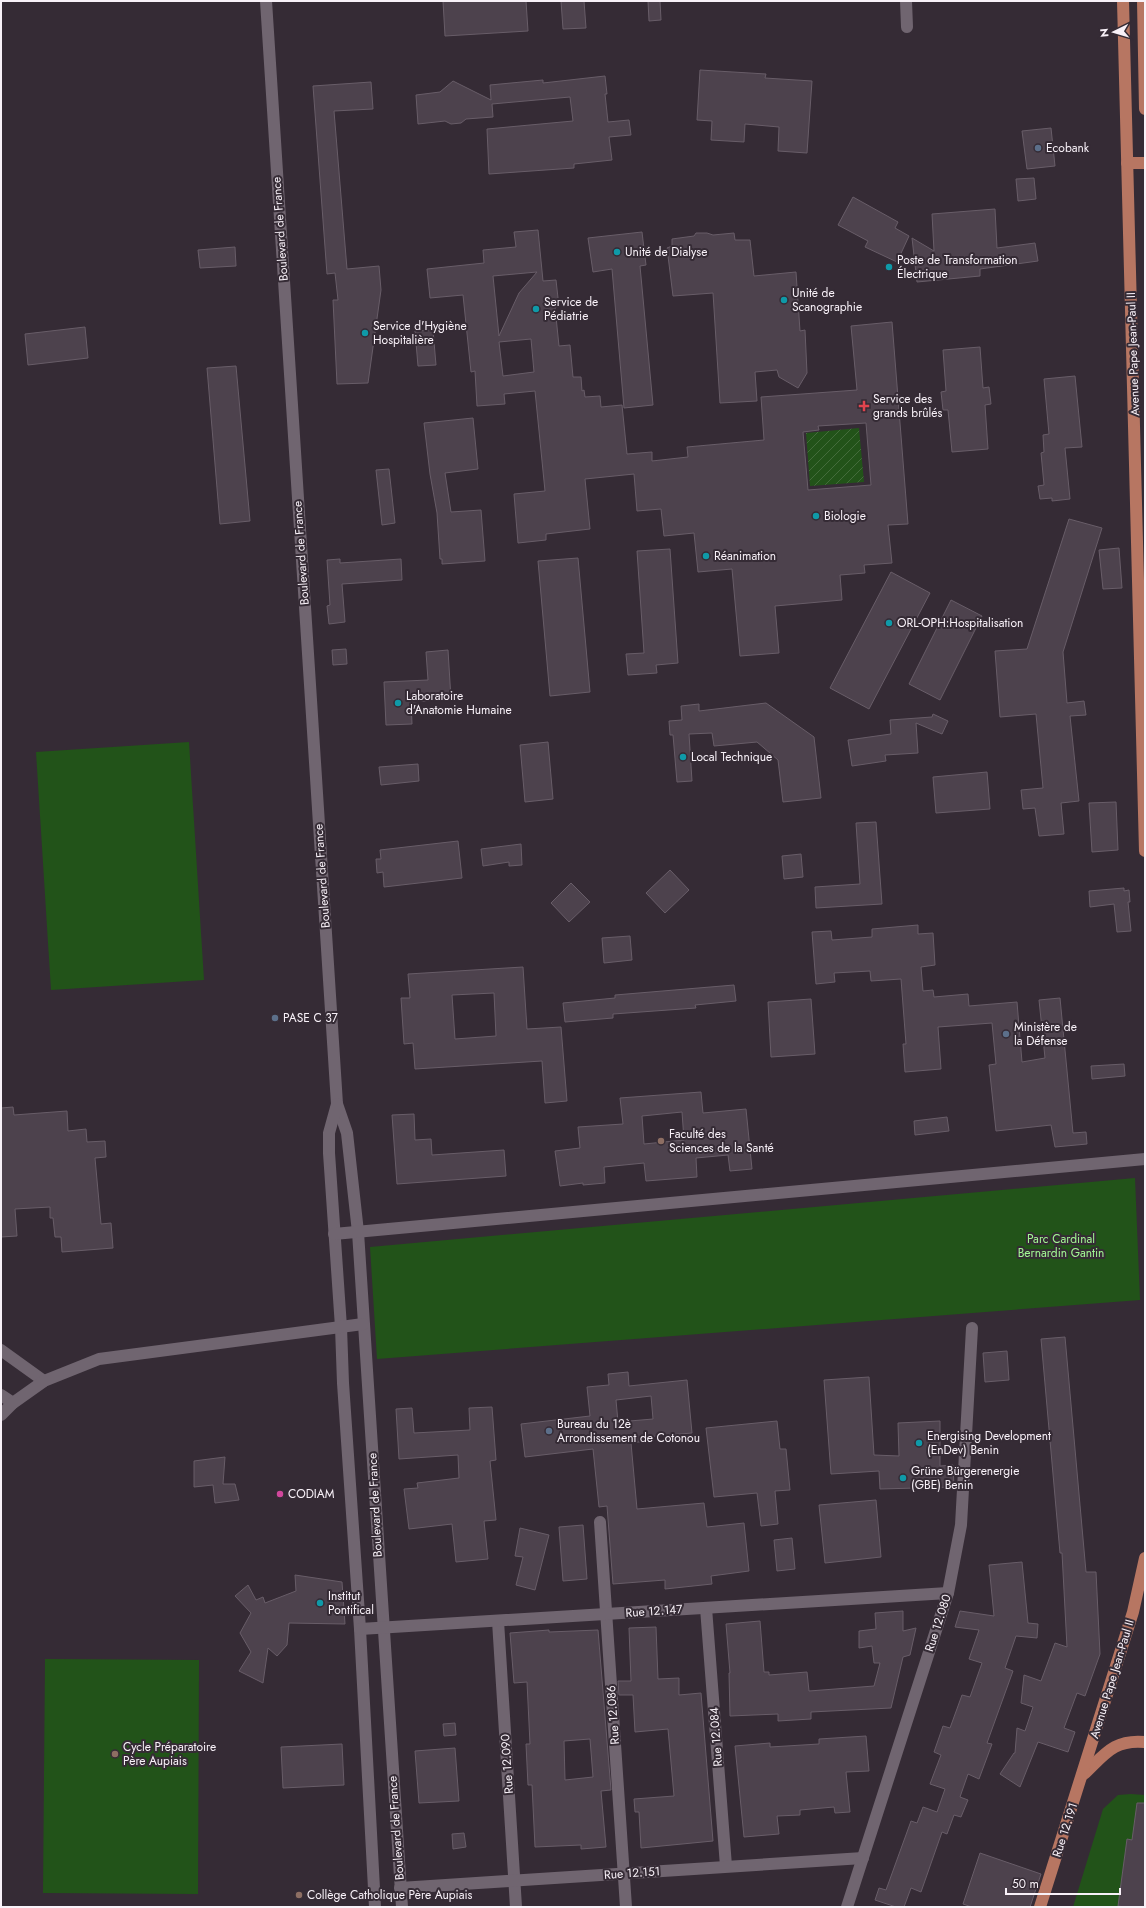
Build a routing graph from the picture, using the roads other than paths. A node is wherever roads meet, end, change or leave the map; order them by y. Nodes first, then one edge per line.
1 (266, 1) edge
2 (906, 1) edge
3 (1123, 1) edge
4 (1143, 1) edge
5 (907, 27) dead end
6 (1145, 109) edge
7 (1127, 163) junction
8 (1145, 163) edge
9 (1145, 851) edge
10 (337, 1104) junction
11 (1145, 1159) edge
12 (358, 1232) junction
13 (334, 1234) junction
14 (363, 1324) junction
15 (341, 1327) junction
16 (972, 1328) dead end
17 (1, 1350) edge
18 (44, 1381) junction
19 (1, 1395) edge
20 (13, 1404) junction
21 (1, 1414) edge
22 (600, 1522) dead end
23 (1145, 1558) edge
24 (948, 1593) junction
25 (706, 1608) junction
26 (606, 1614) junction
27 (498, 1621) junction
28 (360, 1629) junction
29 (382, 1629) junction
30 (1145, 1742) edge
31 (1083, 1775) junction
32 (863, 1858) junction
33 (726, 1866) junction
34 (624, 1873) junction
35 (514, 1880) junction
36 (400, 1888) junction
37 (375, 1907) edge
38 (402, 1907) edge
39 (516, 1907) edge
40 (626, 1907) edge
41 (847, 1907) edge
42 (1040, 1907) edge

1 - 10 street, Boulevard de France
2 - 5 street
3 - 7 main road, Avenue Pape Jean-Paul II
4 - 6 main road
7 - 8 main road
7 - 9 main road, Avenue Pape Jean-Paul II
10 - 12 street, Boulevard de France
10 - 13 street, Boulevard de France
11 - 12 street
12 - 13 street
12 - 14 street, Boulevard de France
13 - 15 street, Boulevard de France
14 - 15 street
14 - 29 street, Boulevard de France
15 - 18 street
15 - 28 street, Boulevard de France
16 - 24 street, Rue 12.080
17 - 18 street
18 - 20 street
19 - 20 street
20 - 21 street
22 - 26 street, Rue 12.086
23 - 31 main road, Avenue Pape Jean-Paul II
24 - 25 street, Rue 12.147
24 - 32 street, Rue 12.080
25 - 26 street, Rue 12.147
25 - 33 street, Rue 12.084
26 - 27 street, Rue 12.147
26 - 34 street, Rue 12.086
27 - 29 street, Rue 12.147
27 - 35 street, Rue 12.090
28 - 29 street, Rue 12.147
28 - 37 street, Boulevard de France
29 - 36 street, Boulevard de France
30 - 31 main road
31 - 42 main road, Rue 12.191
32 - 33 street, Rue 12.151
32 - 41 street, Rue 12.080
33 - 34 street, Rue 12.151
34 - 35 street, Rue 12.151
34 - 40 street, Rue 12.086
35 - 36 street, Rue 12.151
35 - 39 street, Rue 12.090
36 - 38 street, Boulevard de France

